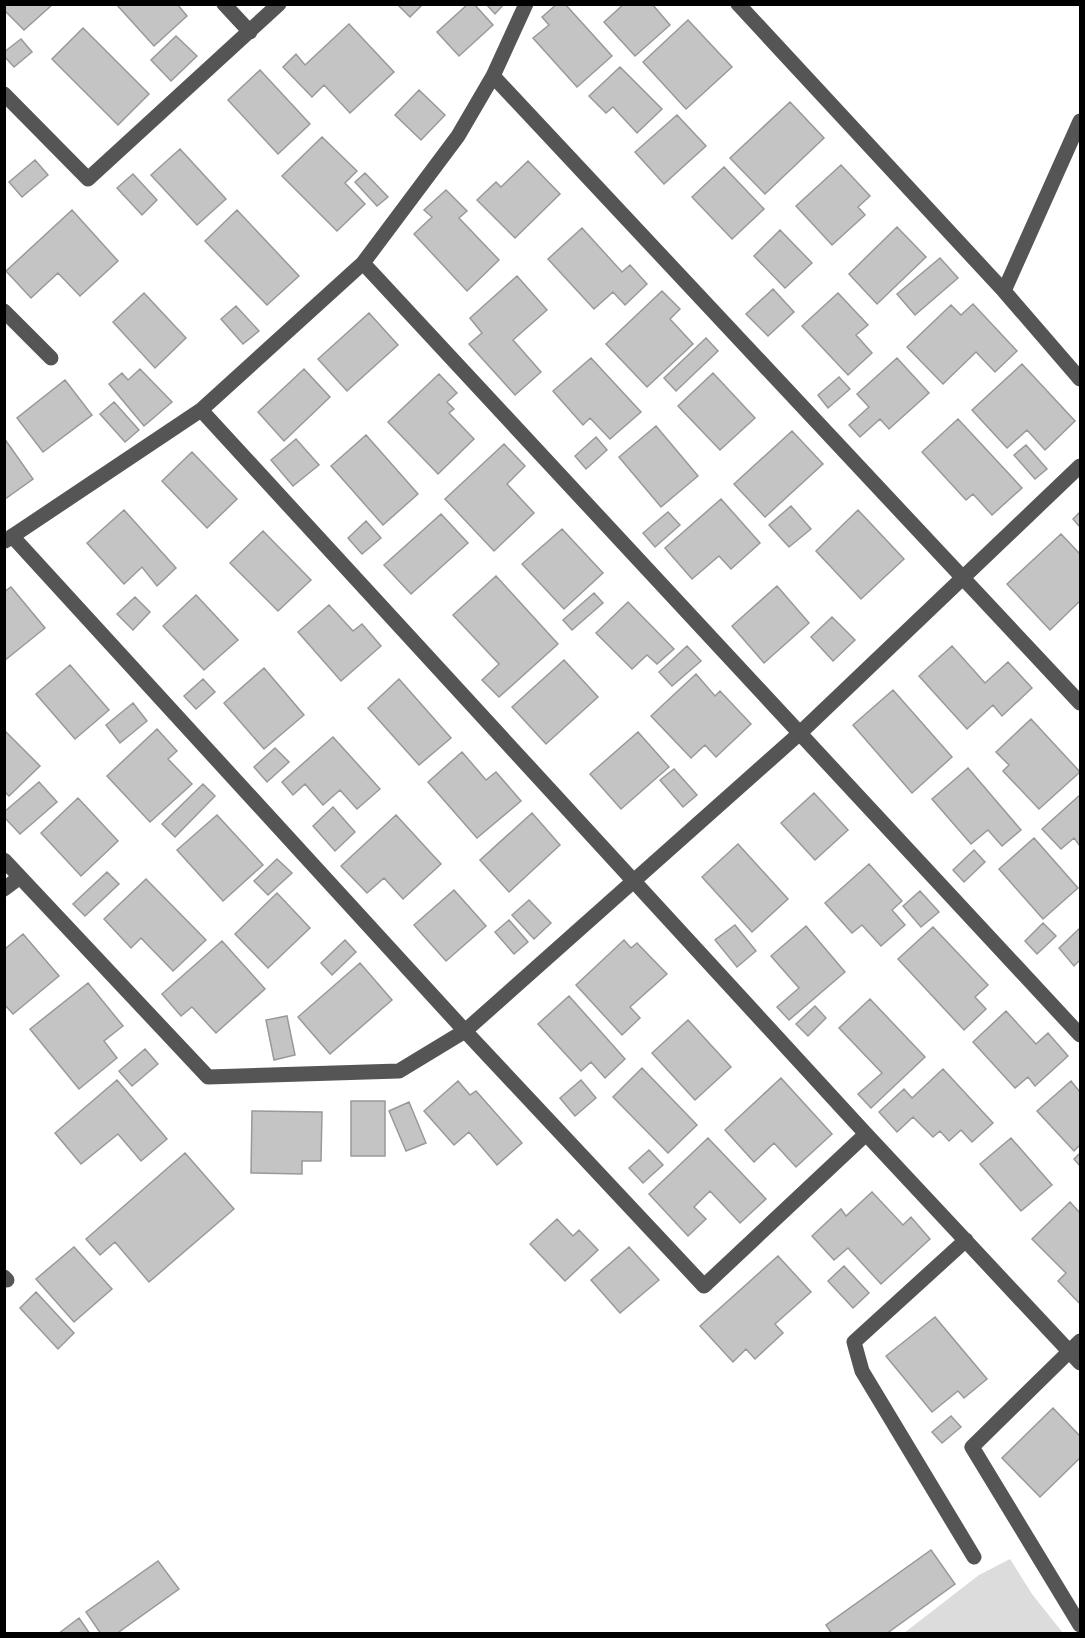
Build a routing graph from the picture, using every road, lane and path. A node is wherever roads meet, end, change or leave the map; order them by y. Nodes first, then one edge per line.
1 (224, 4) edge
2 (279, 4) edge
3 (526, 4) edge
4 (738, 4) edge
5 (250, 32) junction
6 (493, 76) junction
7 (4, 94) edge
8 (1080, 121) edge
9 (363, 263) junction
10 (1004, 291) junction
11 (4, 311) edge
12 (51, 358) dead end
13 (1080, 379) edge
14 (201, 410) junction
15 (1080, 466) edge
16 (8, 539) edge
17 (964, 577) junction
18 (1080, 703) edge
19 (800, 733) junction
20 (4, 860) edge
21 (20, 877) junction
22 (633, 880) junction
23 (4, 889) edge
24 (465, 1031) junction
25 (1080, 1035) edge
26 (866, 1134) junction
27 (966, 1240) junction
28 (1077, 1352) edge
29 (974, 1557) dead end
30 (1080, 1625) edge

1 - 5 street
2 - 5 street
3 - 6 street
4 - 10 street
5 - 7 street
6 - 9 street
6 - 17 street
8 - 10 street
9 - 14 street
9 - 19 street
10 - 13 street
11 - 12 street
14 - 16 street
14 - 22 street
15 - 17 street
16 - 24 street
17 - 18 street
17 - 19 street
19 - 22 street
19 - 25 street
20 - 21 street
21 - 23 street
21 - 24 street
22 - 24 street
22 - 26 street
24 - 26 street
26 - 27 street
27 - 28 street
27 - 29 street
28 - 30 street

